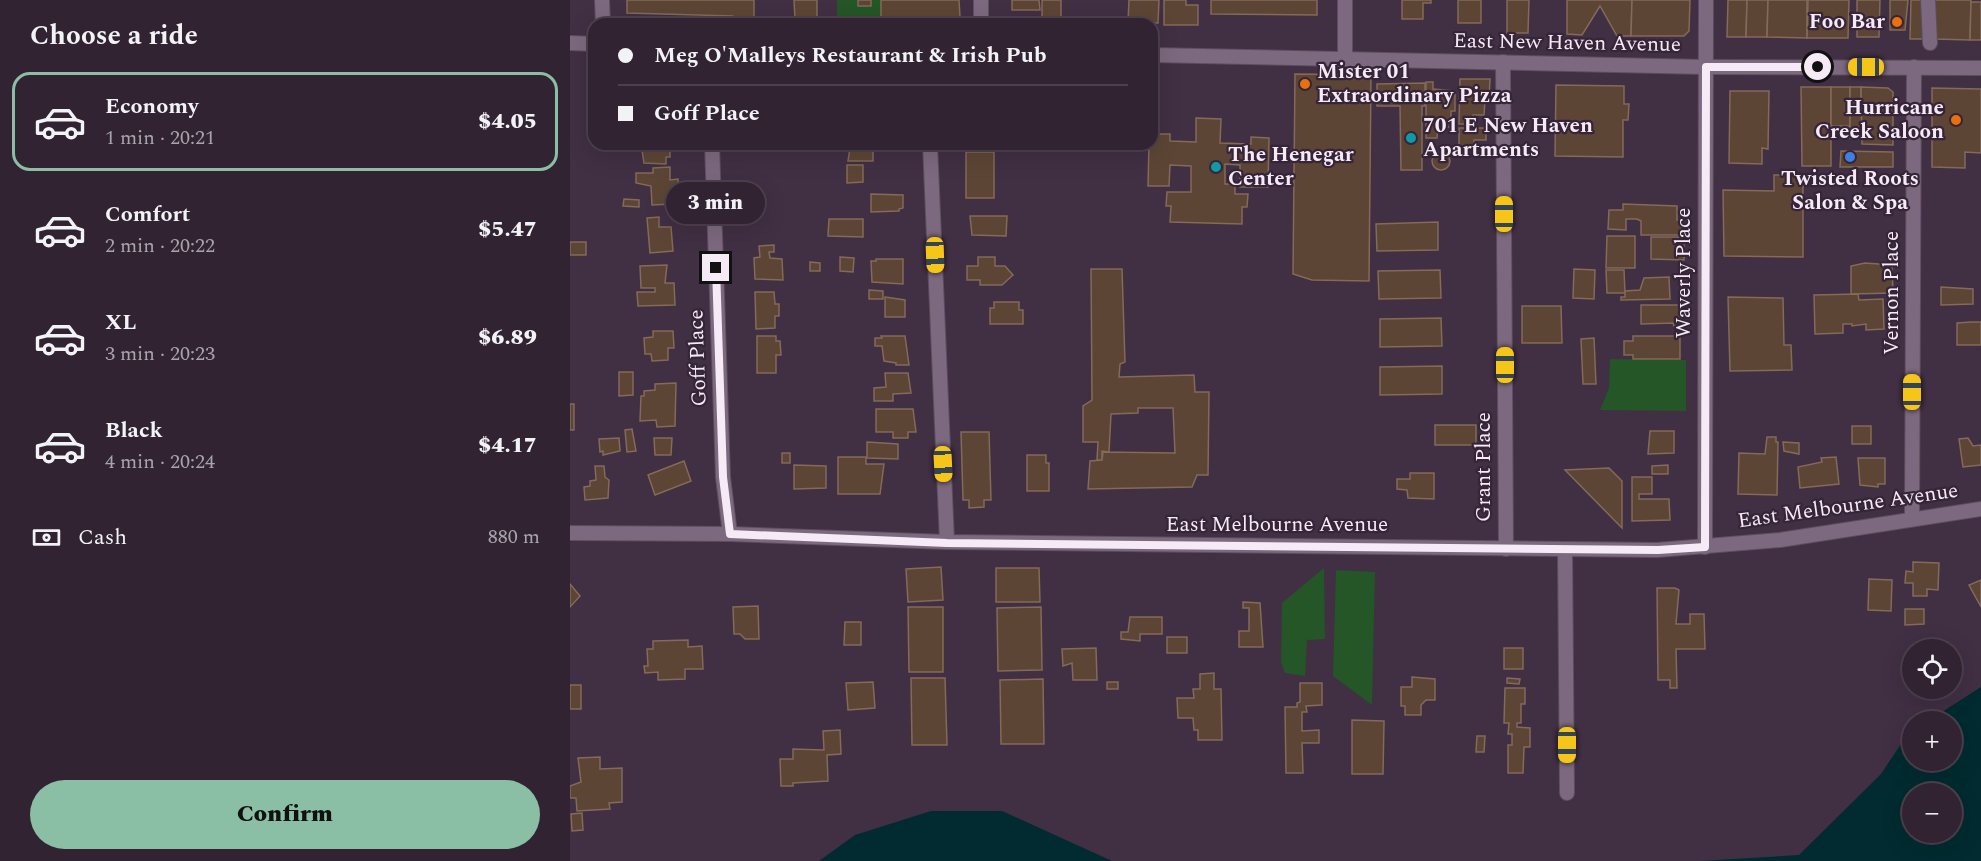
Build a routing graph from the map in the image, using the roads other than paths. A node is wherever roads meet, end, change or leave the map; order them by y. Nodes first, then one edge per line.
1 (602, 0) edge
2 (981, 0) edge
3 (1345, 0) edge
4 (1706, 0) edge
5 (1928, 0) edge
6 (603, 18) edge
7 (981, 18) edge
8 (570, 43) edge
9 (1930, 43) dead end
10 (588, 44) edge
11 (1158, 55) edge
12 (1345, 58) junction
13 (1503, 62) junction
14 (1706, 67) junction
15 (1914, 67) junction
16 (1981, 69) edge
17 (712, 150) edge
18 (930, 150) edge
19 (1981, 509) edge
20 (1912, 519) junction
21 (570, 533) edge
22 (730, 534) junction
23 (947, 543) junction
24 (1705, 547) junction
25 (1506, 549) junction
26 (1565, 549) junction
27 (1567, 793) dead end

1 - 6 street
2 - 7 street
3 - 12 street
4 - 14 street, Waverly Place
5 - 9 street
8 - 10 street
11 - 12 street, East New Haven Avenue
12 - 13 street, East New Haven Avenue
13 - 14 street, East New Haven Avenue
13 - 25 street, Grant Place
14 - 15 street, East New Haven Avenue
14 - 24 street, Waverly Place
15 - 16 street, East New Haven Avenue
15 - 20 street, Vernon Place
17 - 22 street, Goff Place
18 - 23 street
19 - 20 street, East Melbourne Avenue
20 - 24 street, East Melbourne Avenue
21 - 22 street, East Melbourne Avenue
22 - 23 street, East Melbourne Avenue
23 - 25 street, East Melbourne Avenue
24 - 26 street, East Melbourne Avenue
25 - 26 street, East Melbourne Avenue
26 - 27 street

